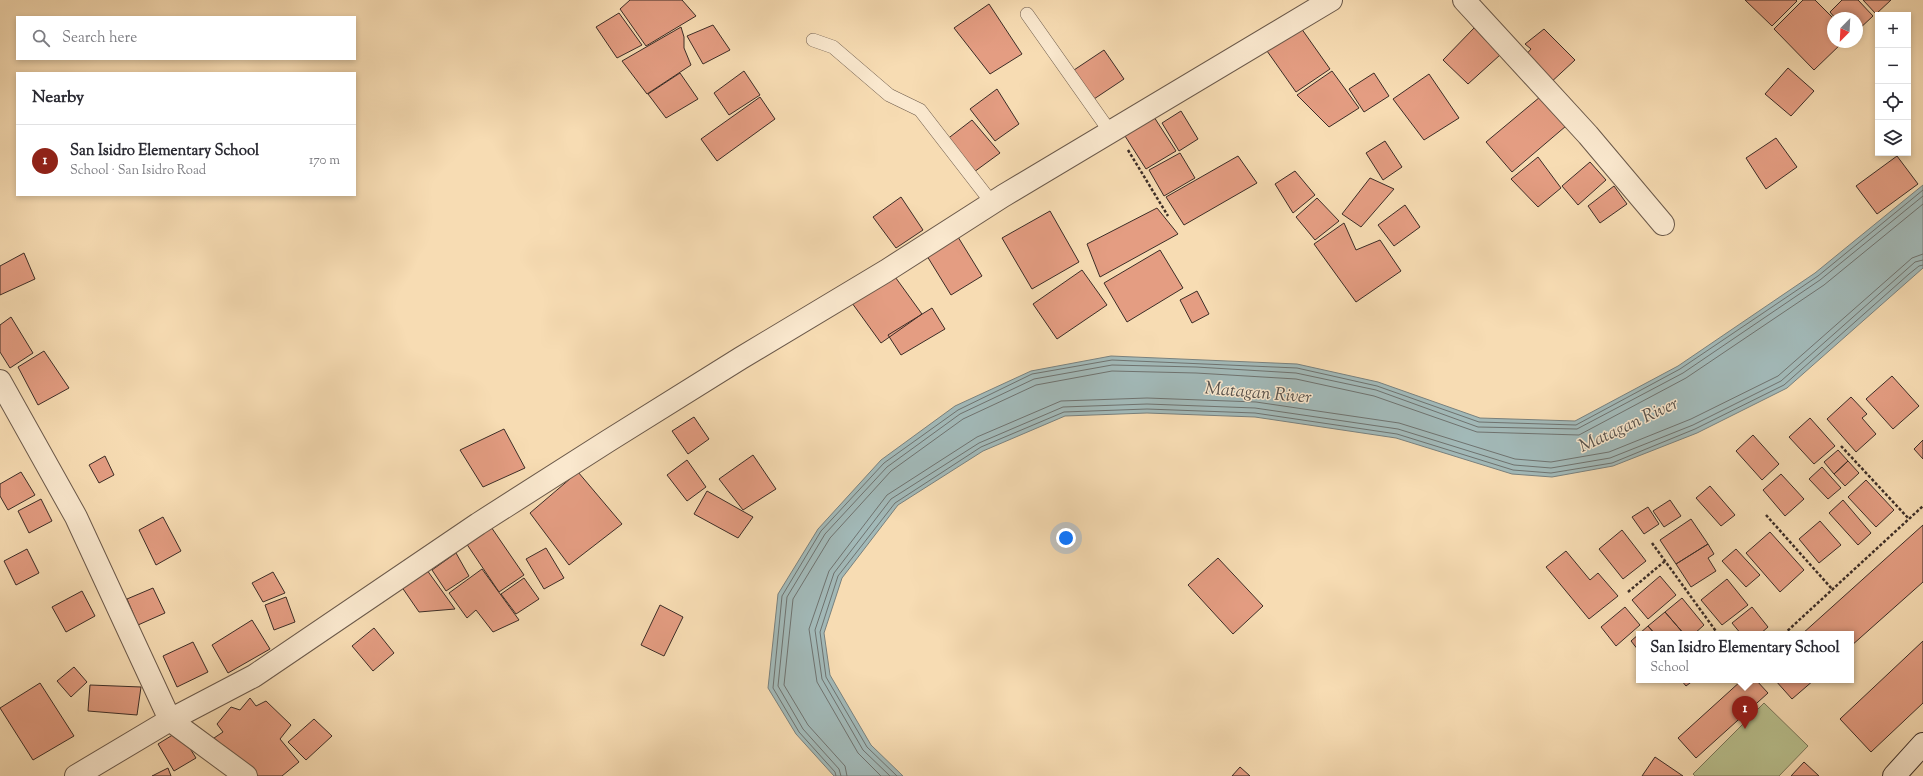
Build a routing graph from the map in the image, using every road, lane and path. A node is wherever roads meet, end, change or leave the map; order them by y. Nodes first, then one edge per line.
1 (1331, 0) edge
2 (1464, 0) edge
3 (1027, 14) dead end
4 (813, 40) dead end
5 (1113, 131) junction
6 (992, 203) junction
7 (1168, 216) dead end
8 (1663, 224) dead end
9 (0, 381) edge
10 (1841, 446) dead end
11 (1923, 506) edge
12 (1766, 515) dead end
13 (1909, 520) junction
14 (1652, 543) dead end
15 (1665, 561) junction
16 (1832, 589) junction
17 (1628, 592) dead end
18 (1716, 631) edge
19 (1787, 631) edge
20 (170, 720) junction
21 (1923, 744) edge
22 (76, 776) edge
23 (246, 776) edge
24 (1894, 776) edge

1 - 5 street
2 - 8 street
3 - 5 lane
4 - 6 lane
5 - 6 street
5 - 7 path
6 - 20 street
9 - 20 street
10 - 13 path
11 - 13 path
12 - 16 path
13 - 16 path
14 - 15 path
15 - 17 path
15 - 18 path
16 - 19 path
20 - 22 street
20 - 23 street
21 - 24 street

